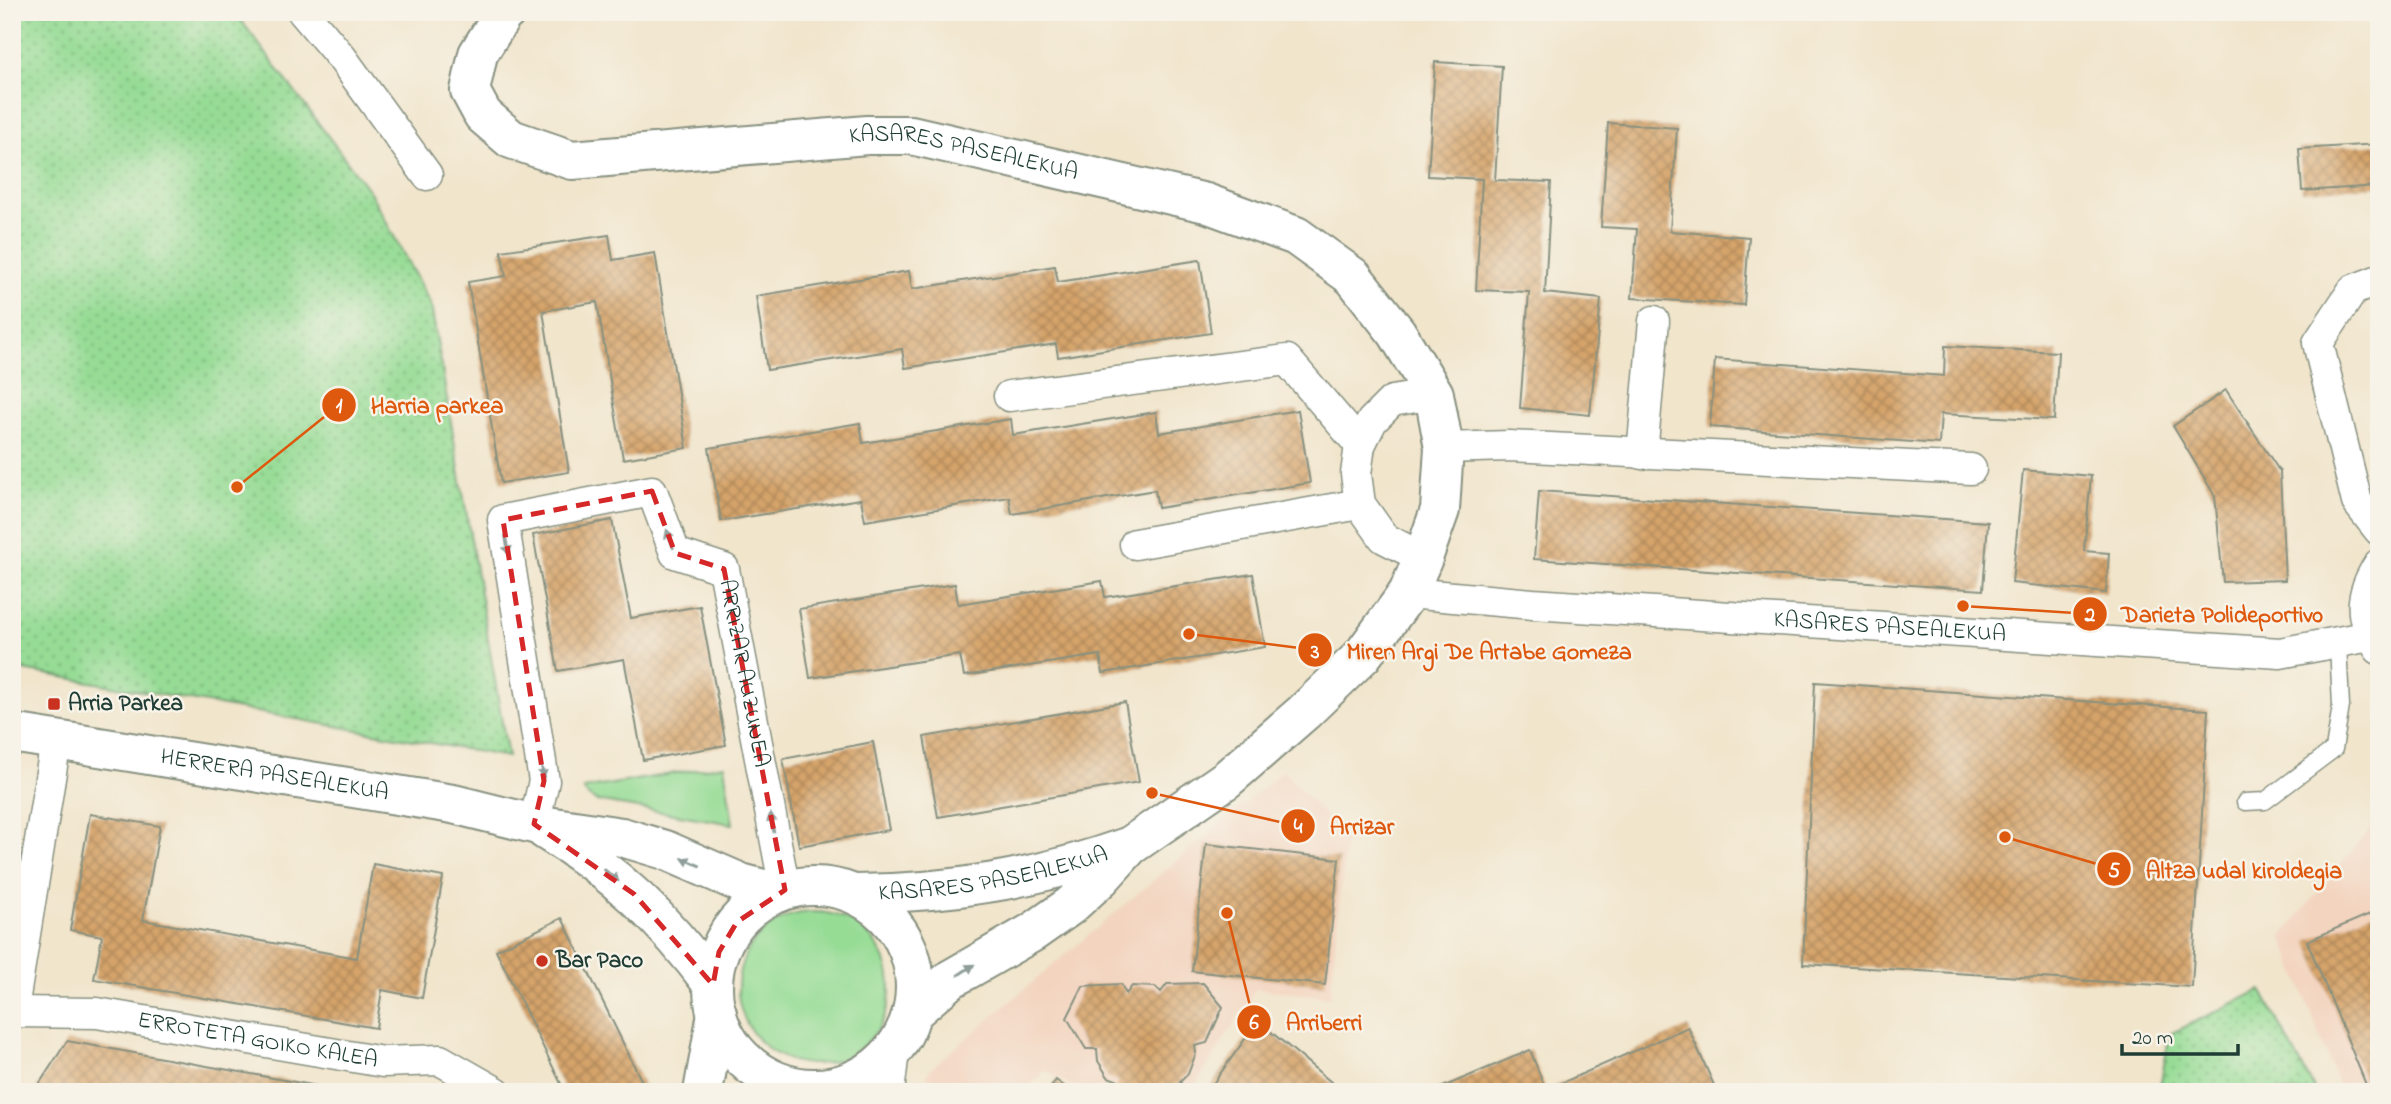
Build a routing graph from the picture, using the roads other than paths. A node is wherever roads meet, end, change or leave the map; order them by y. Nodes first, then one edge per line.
1 (303, 12) edge
2 (506, 12) edge
3 (427, 175) dead end
4 (2379, 280) edge
5 (1654, 321) dead end
6 (1434, 394) junction
7 (1009, 396) dead end
8 (1360, 445) junction
9 (1444, 448) junction
10 (1642, 454) junction
11 (1971, 469) dead end
12 (1360, 504) junction
13 (2379, 530) edge
14 (1135, 544) dead end
15 (1423, 558) junction
16 (2379, 564) edge
17 (1408, 593) junction
18 (2338, 643) junction
19 (2374, 643) edge
20 (12, 733) edge
21 (56, 741) junction
22 (2245, 803) dead end
23 (534, 824) junction
24 (1130, 846) junction
25 (782, 892) junction
26 (855, 894) junction
27 (715, 999) junction
28 (913, 1012) junction
29 (13, 1013) edge
30 (894, 1051) junction
31 (782, 1088) edge
32 (831, 1090) edge
33 (496, 1092) edge
34 (703, 1092) edge
35 (889, 1092) edge

1 - 3 street
2 - 6 street, KASARES PASEALEKUA
4 - 13 street
5 - 10 street
6 - 8 street
6 - 9 street, KASARES PASEALEKUA
7 - 8 street
8 - 12 street
9 - 10 street
9 - 15 street, KASARES PASEALEKUA
10 - 11 street
12 - 14 street
12 - 15 street
15 - 17 street, KASARES PASEALEKUA
16 - 19 street
17 - 18 street, KASARES PASEALEKUA
17 - 24 street, KASARES PASEALEKUA
18 - 19 street, KASARES PASEALEKUA
18 - 22 lane
20 - 21 street, HERRERA PASEALEKUA
21 - 23 street, HERRERA PASEALEKUA
21 - 29 street
25 -> 23 street, HERRERA PASEALEKUA
25 -> 23 street, ARRIZAR AUZUNEA
23 -> 27 street, HERRERA PASEALEKUA
24 - 26 street, KASARES PASEALEKUA
28 -> 24 street, KASARES PASEALEKUA
25 - 26 street
25 - 27 street
26 - 28 street
27 - 31 street
27 - 34 street
28 - 30 street
29 - 33 street, ERROTETA GOIKO KALEA
30 - 32 street
30 - 35 street
31 - 32 street

